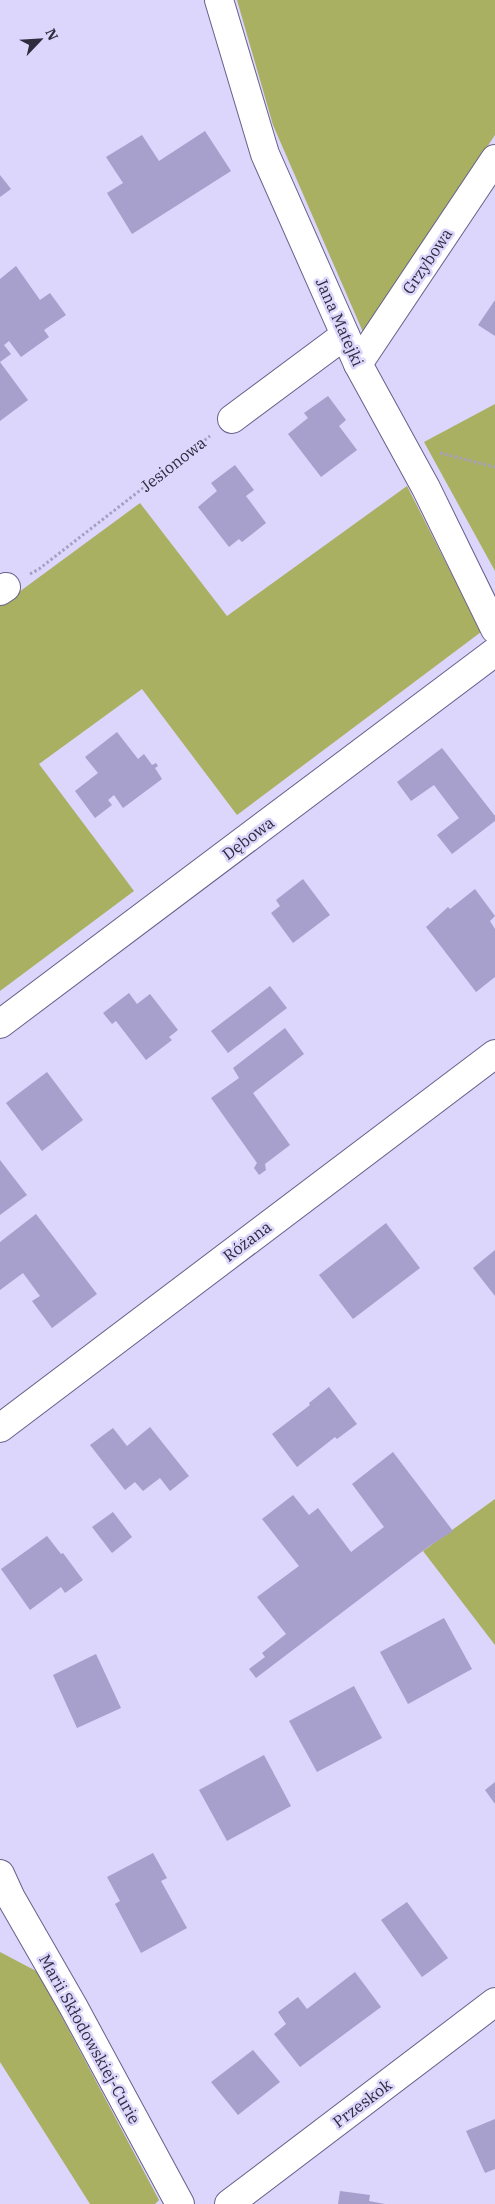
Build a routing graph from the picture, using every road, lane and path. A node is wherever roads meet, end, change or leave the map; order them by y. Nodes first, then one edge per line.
1 (219, 0) edge
2 (495, 159) edge
3 (345, 335) junction
4 (358, 364) junction
5 (232, 419) joint
6 (401, 443) junction
7 (495, 467) edge
8 (3, 589) edge
9 (495, 629) edge
10 (495, 652) edge
11 (0, 1024) edge
12 (495, 1054) edge
13 (0, 1428) edge
14 (0, 1874) edge
15 (6, 1901) edge
16 (495, 2002) edge
17 (180, 2204) edge
18 (229, 2204) edge

1 - 3 street, Jana Matejki
2 - 4 street, Grzybowa
3 - 4 street, Jana Matejki
3 - 5 street
4 - 6 street, Jana Matejki
5 - 8 path, Jesionowa
6 - 7 path
6 - 9 street, Jana Matejki
10 - 11 street, Dębowa
12 - 13 street, Różana
14 - 15 street, Marii Skłodowskiej-Curie
15 - 17 street, Marii Skłodowskiej-Curie
16 - 18 street, Przeskok

